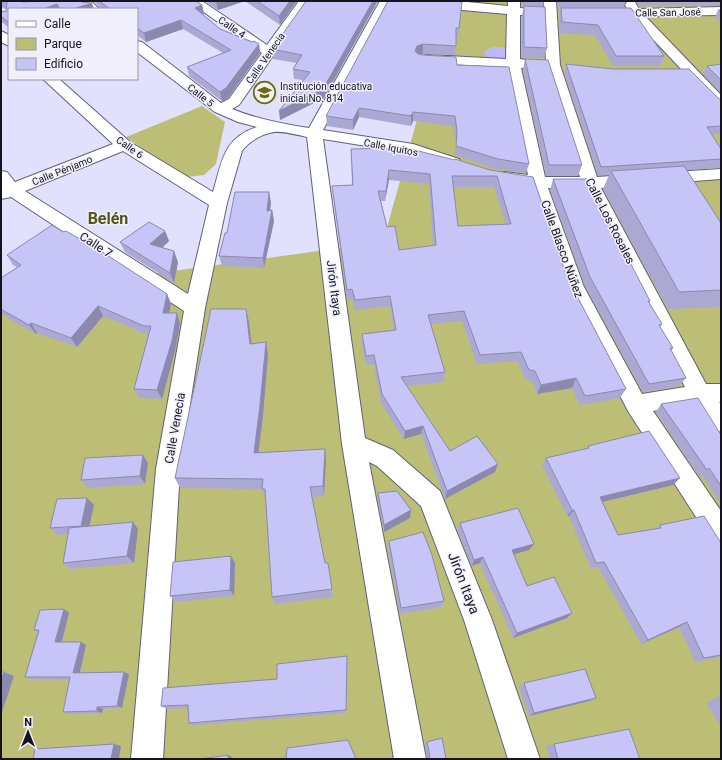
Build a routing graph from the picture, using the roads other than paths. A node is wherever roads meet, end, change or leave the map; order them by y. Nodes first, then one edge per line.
1 (83, 1) edge
2 (194, 1) edge
3 (386, 1) edge
4 (628, 1) edge
5 (301, 2) edge
6 (445, 2) edge
7 (514, 6) edge
8 (92, 8) edge
9 (555, 9) edge
10 (721, 11) edge
11 (589, 13) edge
12 (635, 13) junction
13 (138, 46) edge
14 (269, 52) junction
15 (423, 59) edge
16 (513, 63) junction
17 (560, 66) junction
18 (51, 80) edge
19 (721, 103) edge
20 (220, 109) junction
21 (274, 127) junction
22 (314, 133) junction
23 (124, 145) junction
24 (468, 167) edge
25 (487, 173) edge
26 (720, 177) edge
27 (538, 182) junction
28 (590, 183) junction
29 (5, 187) edge
30 (218, 204) junction
31 (194, 308) junction
32 (710, 394) edge
33 (636, 404) junction
34 (721, 422) edge
35 (354, 444) junction
36 (721, 533) edge
37 (147, 759) edge
38 (410, 759) edge
39 (524, 759) edge

1 - 8 street
2 - 14 street, Calle 4
3 - 22 street
4 - 12 street
5 - 14 street, Calle Venecia
6 - 7 street
7 - 9 street
7 - 16 street, Calle Blasco Núñez
9 - 17 street, Calle Los Rosales
10 - 12 street, Calle San José
11 - 12 street, Calle San José
12 - 19 street
13 - 20 street, Calle 5
14 - 20 street, Calle Venecia
15 - 16 street
16 - 17 street
16 - 27 street, Calle Blasco Núñez
17 - 28 street, Calle Los Rosales
18 - 23 street, Calle 6
20 - 21 street, Calle 5
21 - 22 street, Calle Iquitos
21 - 30 street, Calle Venecia
22 - 24 street, Calle Iquitos
22 - 35 street, Jirón Itaya
23 - 29 street, Calle Pénjamo
23 - 30 street, Calle 6
25 - 27 street
26 - 28 street
27 - 28 street
27 - 33 street, Calle Blasco Núñez
28 - 32 street, Calle Los Rosales
29 - 31 street, Calle 7
30 - 31 street, Calle Venecia
31 - 37 street, Calle Venecia
32 - 33 street
32 - 34 street, Calle Los Rosales
33 - 36 street, Calle Blasco Núñez
35 - 38 street, Jirón Itaya
35 - 39 street, Jirón Itaya

